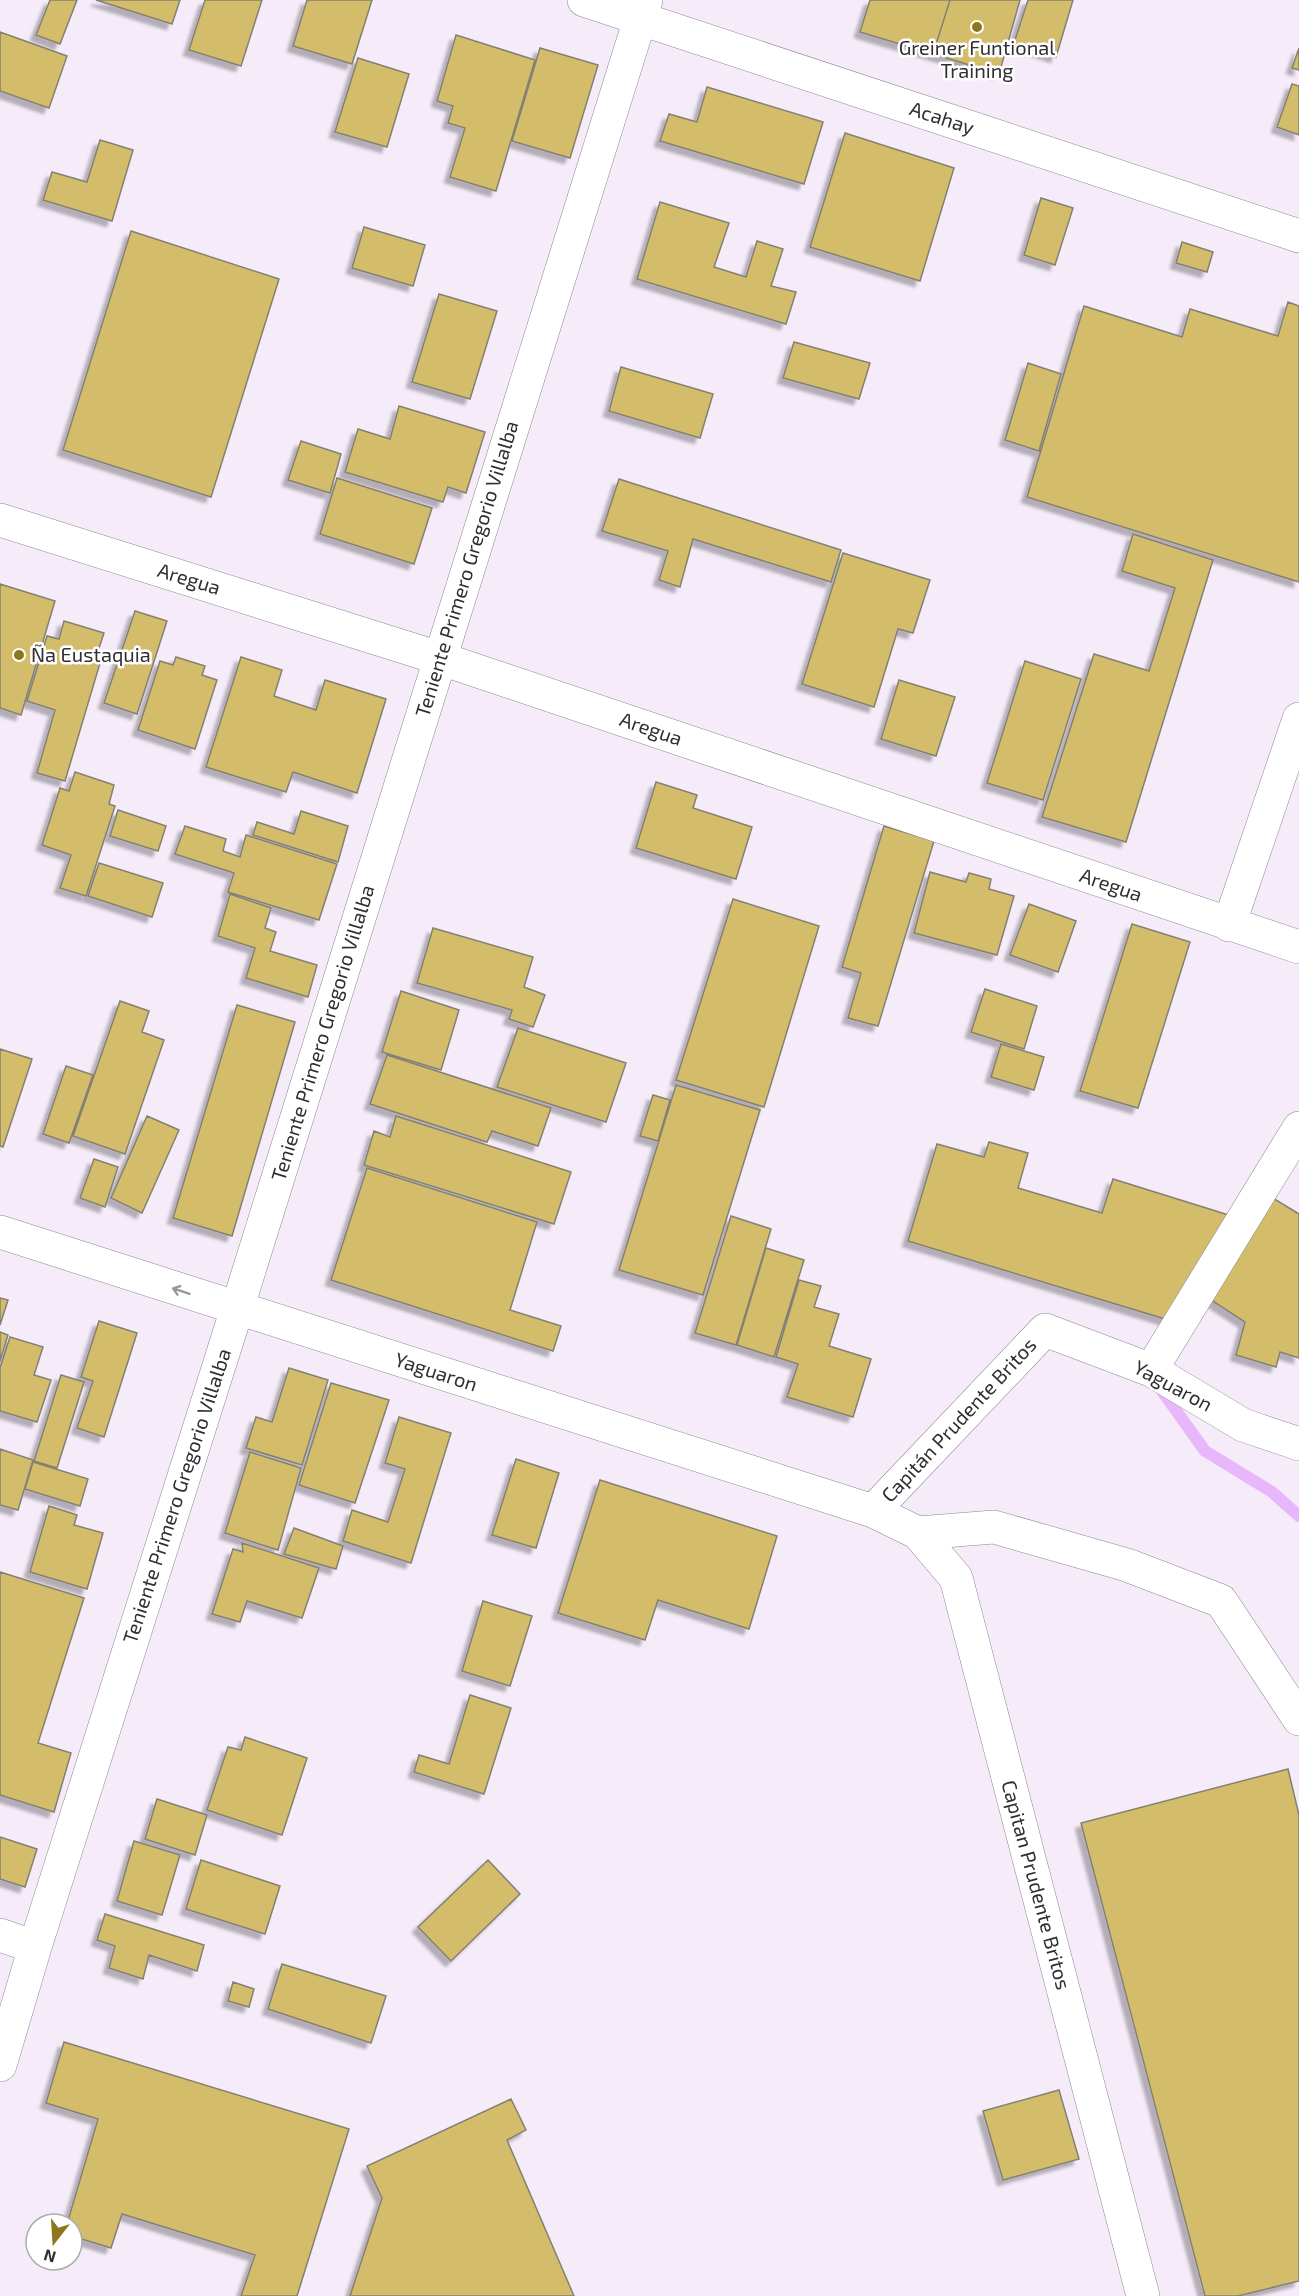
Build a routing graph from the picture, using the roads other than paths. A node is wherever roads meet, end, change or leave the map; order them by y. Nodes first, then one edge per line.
1 (584, 0) edge
2 (643, 9) edge
3 (1299, 236) edge
4 (0, 520) edge
5 (439, 658) junction
6 (1299, 719) edge
7 (1229, 925) junction
8 (1299, 947) edge
9 (1299, 1128) edge
10 (0, 1232) edge
11 (237, 1309) junction
12 (1046, 1330) joint
13 (1151, 1370) junction
14 (1299, 1444) edge
15 (873, 1511) junction
16 (918, 1533) junction
17 (1299, 1719) edge
18 (0, 1935) edge
19 (35, 1947) junction
20 (0, 2065) edge
21 (1143, 2296) edge

1 - 2 street, Acahay
2 - 3 street, Acahay
2 - 5 street, Teniente Primero Gregorio Villalba
4 - 5 street, Aregua
5 - 7 street, Aregua
5 - 11 street, Teniente Primero Gregorio Villalba
6 - 7 street
7 - 8 street, Aregua
9 - 13 street
11 -> 10 street, Yaguaron
11 - 15 street, Yaguaron
11 - 19 street, Teniente Primero Gregorio Villalba
12 - 13 street, Yaguaron
12 - 15 street, Capitán Prudente Britos
13 - 14 street, Yaguaron
15 - 16 street, Capitan Prudente Britos
16 - 17 street
16 - 21 street, Capitan Prudente Britos
18 - 19 street
19 - 20 street, Teniente Primero Gregorio Villalba

